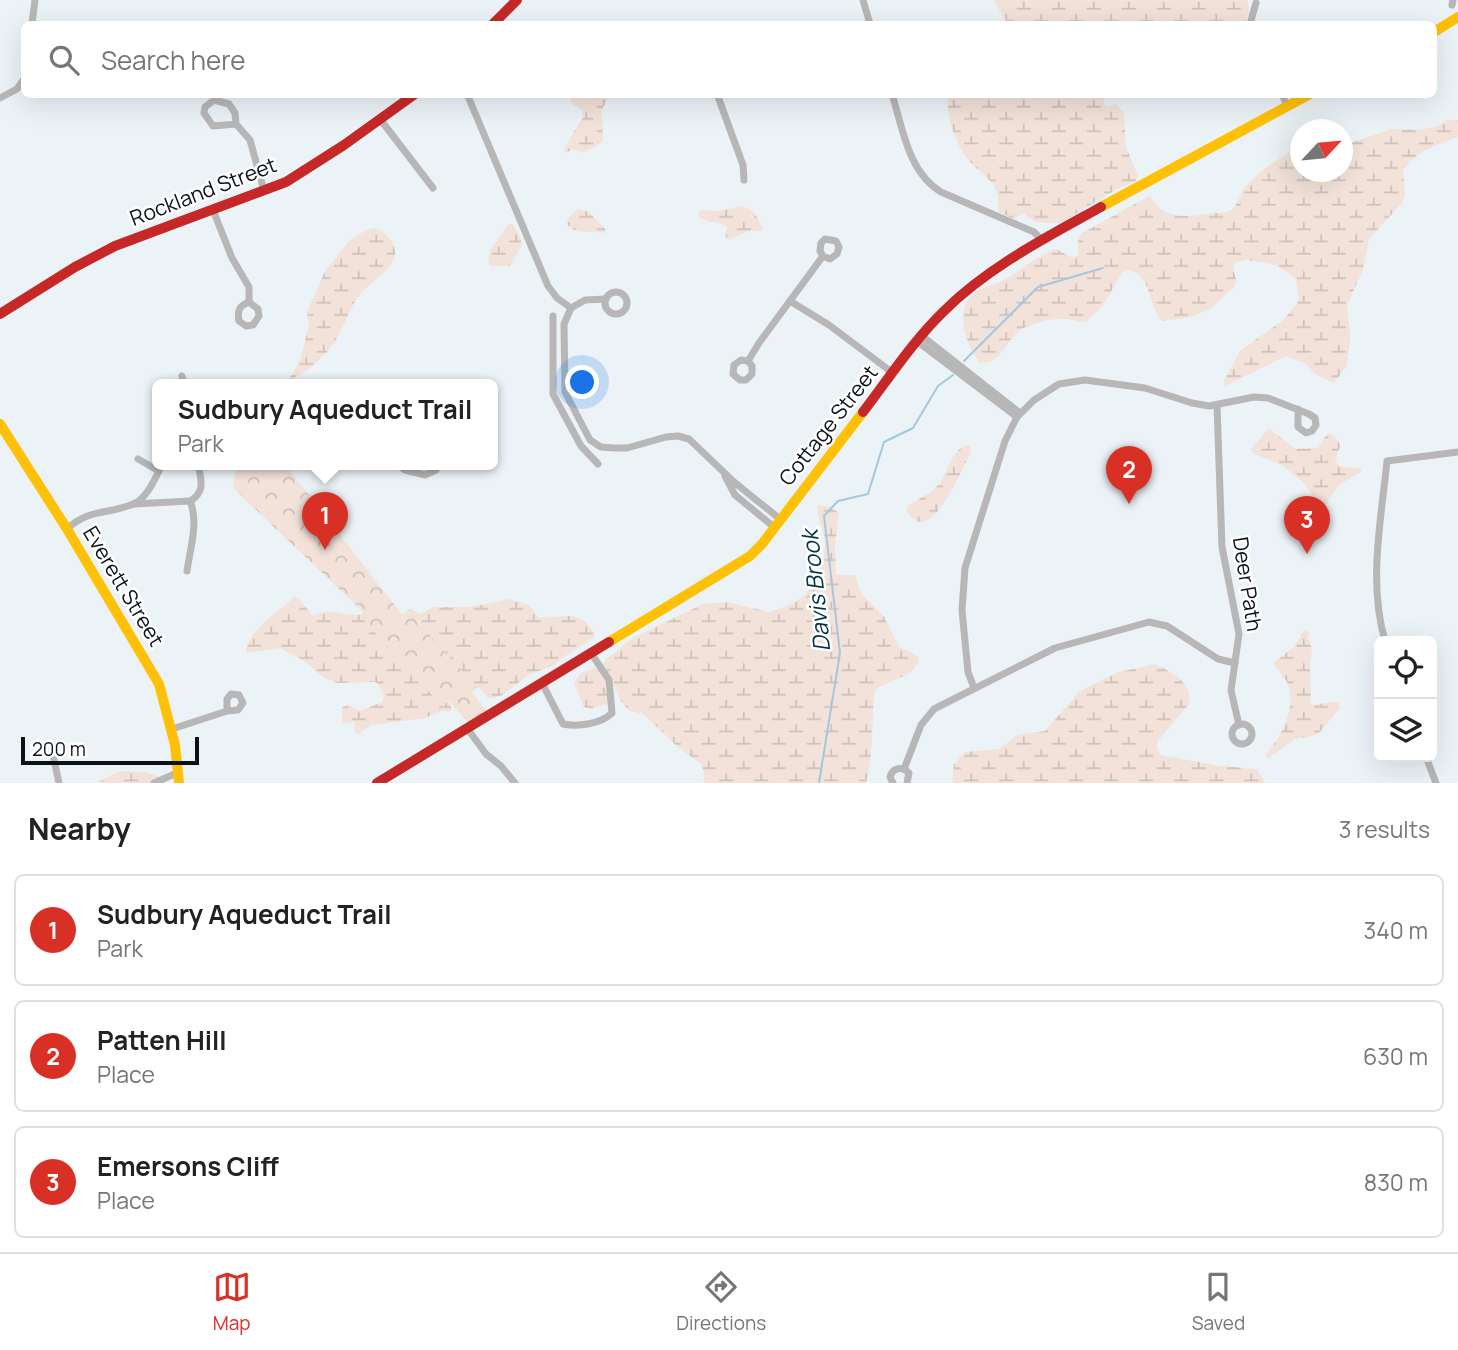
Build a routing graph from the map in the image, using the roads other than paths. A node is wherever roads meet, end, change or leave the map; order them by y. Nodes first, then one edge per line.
1 (35, 0) edge
2 (517, 0) edge
3 (863, 0) edge
4 (1256, 3) dead end
5 (1458, 17) edge
6 (32, 21) edge
7 (496, 21) edge
8 (869, 21) edge
9 (1251, 21) edge
10 (1437, 30) edge
11 (21, 83) edge
12 (0, 98) edge
13 (409, 98) edge
14 (469, 98) edge
15 (718, 98) edge
16 (893, 98) edge
17 (1284, 98) edge
18 (1302, 98) edge
19 (1287, 106) junction
20 (380, 119) junction
21 (236, 124) junction
22 (744, 180) dead end
23 (433, 188) dead end
24 (264, 191) junction
25 (213, 210) junction
26 (1044, 241) junction
27 (823, 256) dead end
28 (606, 299) dead end
29 (790, 301) junction
30 (249, 302) dead end
31 (571, 308) junction
32 (0, 314) edge
33 (553, 316) dead end
34 (920, 339) junction
35 (552, 347) junction
36 (564, 347) junction
37 (748, 362) dead end
38 (893, 373) junction
39 (565, 392) junction
40 (553, 394) junction
41 (1217, 406) junction
42 (1298, 409) dead end
43 (1018, 415) junction
44 (0, 424) edge
45 (595, 443) junction
46 (586, 451) junction
47 (1458, 452) edge
48 (138, 459) dead end
49 (152, 464) edge
50 (598, 464) dead end
51 (158, 470) edge
52 (199, 470) edge
53 (405, 470) edge
54 (436, 470) edge
55 (190, 501) junction
56 (134, 504) junction
57 (777, 523) junction
58 (66, 529) junction
59 (187, 571) dead end
60 (1384, 636) edge
61 (591, 653) junction
62 (1235, 663) junction
63 (542, 683) junction
64 (974, 688) junction
65 (227, 711) dead end
66 (1238, 725) dead end
67 (467, 728) junction
68 (172, 729) junction
69 (53, 755) dead end
70 (1428, 762) edge
71 (904, 769) junction
72 (178, 778) edge
73 (60, 783) edge
74 (154, 783) edge
75 (377, 783) edge
76 (515, 783) edge
77 (892, 783) edge
78 (907, 783) edge
79 (1436, 783) edge

1 - 6 street
2 - 7 street
3 - 8 street
4 - 9 street
5 - 10 street
11 - 12 street
13 - 20 street, Rockland Street
14 - 31 street
15 - 22 street
16 - 26 street
17 - 19 street
18 - 19 street, Cottage Street
19 - 26 street, Cottage Street
20 - 23 street
20 - 24 street, Rockland Street
21 - 21 street
21 - 24 street
24 - 25 street, Rockland Street
25 - 30 street
25 - 32 street, Rockland Street
26 - 34 street, Cottage Street
27 - 29 street
28 - 31 street
29 - 37 street
29 - 38 street
31 - 36 street
33 - 35 street
34 - 38 street, Cottage Street
34 - 43 street
35 - 36 street
35 - 40 street
36 - 39 street
38 - 57 street, Cottage Street
39 - 40 street
39 - 45 street
40 - 46 street
41 - 42 street
41 - 43 street
41 - 62 street, Deer Path
43 - 64 street
44 - 58 street, Everett Street
45 - 46 street
45 - 57 street
46 - 50 street
47 - 60 street
48 - 49 street
51 - 56 street
52 - 55 street
53 - 54 street
55 - 56 street
55 - 59 street
56 - 58 street
57 - 61 street, Cottage Street
58 - 68 street, Everett Street
61 - 63 street, Cottage Street
61 - 63 street
62 - 64 street
62 - 66 street, Deer Path
63 - 67 street, Cottage Street
64 - 71 street
65 - 68 street
67 - 75 street, Cottage Street
67 - 76 street
68 - 72 street, Everett Street
69 - 73 street
70 - 79 street
71 - 77 street
71 - 78 street
72 - 74 street

